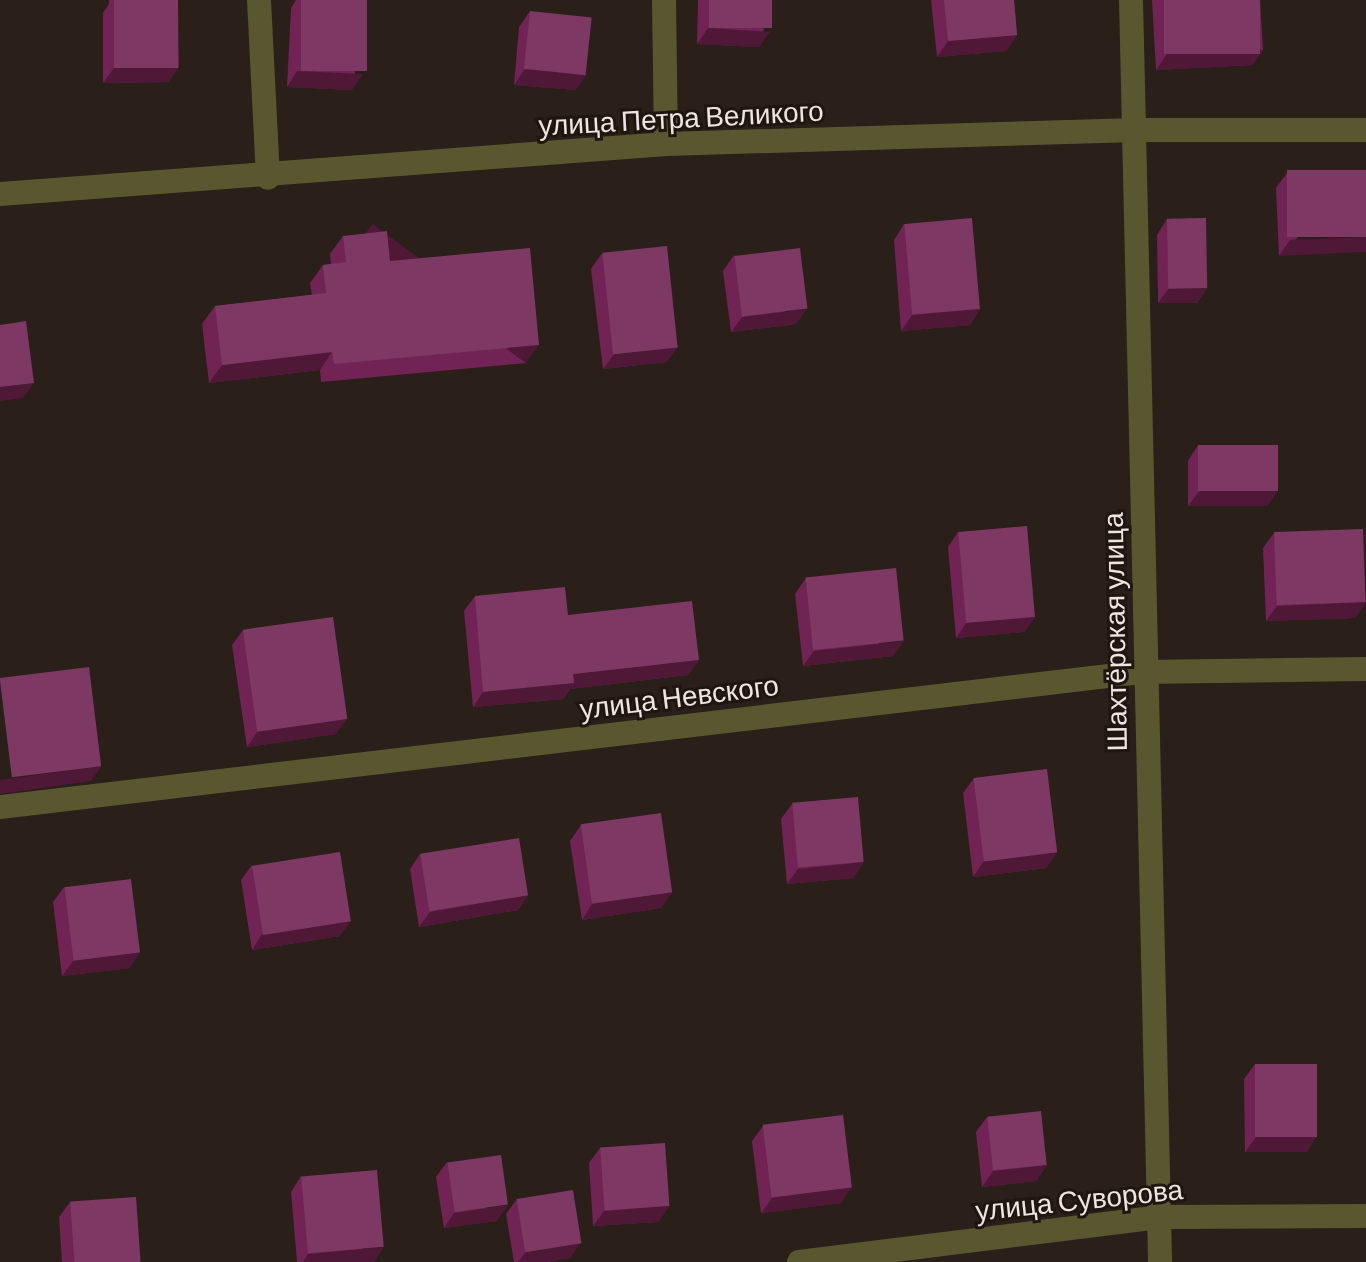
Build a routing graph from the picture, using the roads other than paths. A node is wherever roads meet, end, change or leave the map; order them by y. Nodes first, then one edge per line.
1 (259, 0) edge
2 (664, 0) edge
3 (1131, 0) edge
4 (1137, 130) junction
5 (1366, 130) edge
6 (666, 144) junction
7 (268, 178) junction
8 (0, 194) edge
9 (1366, 669) edge
10 (1143, 672) junction
11 (0, 807) edge
12 (1366, 1216) edge
13 (1159, 1217) junction
14 (799, 1262) edge
15 (1160, 1262) edge

1 - 7 street
2 - 6 street
3 - 4 street, Шахтёрская улица
4 - 5 street, улица Петра Великого
4 - 6 street, улица Петра Великого
4 - 10 street, Шахтёрская улица
6 - 7 street, улица Петра Великого
7 - 8 street, улица Петра Великого
9 - 10 street, улица Невского
10 - 11 street, улица Невского
10 - 13 street, Шахтёрская улица
12 - 13 street, улица Суворова
13 - 14 street, улица Суворова
13 - 15 street, Шахтёрская улица

